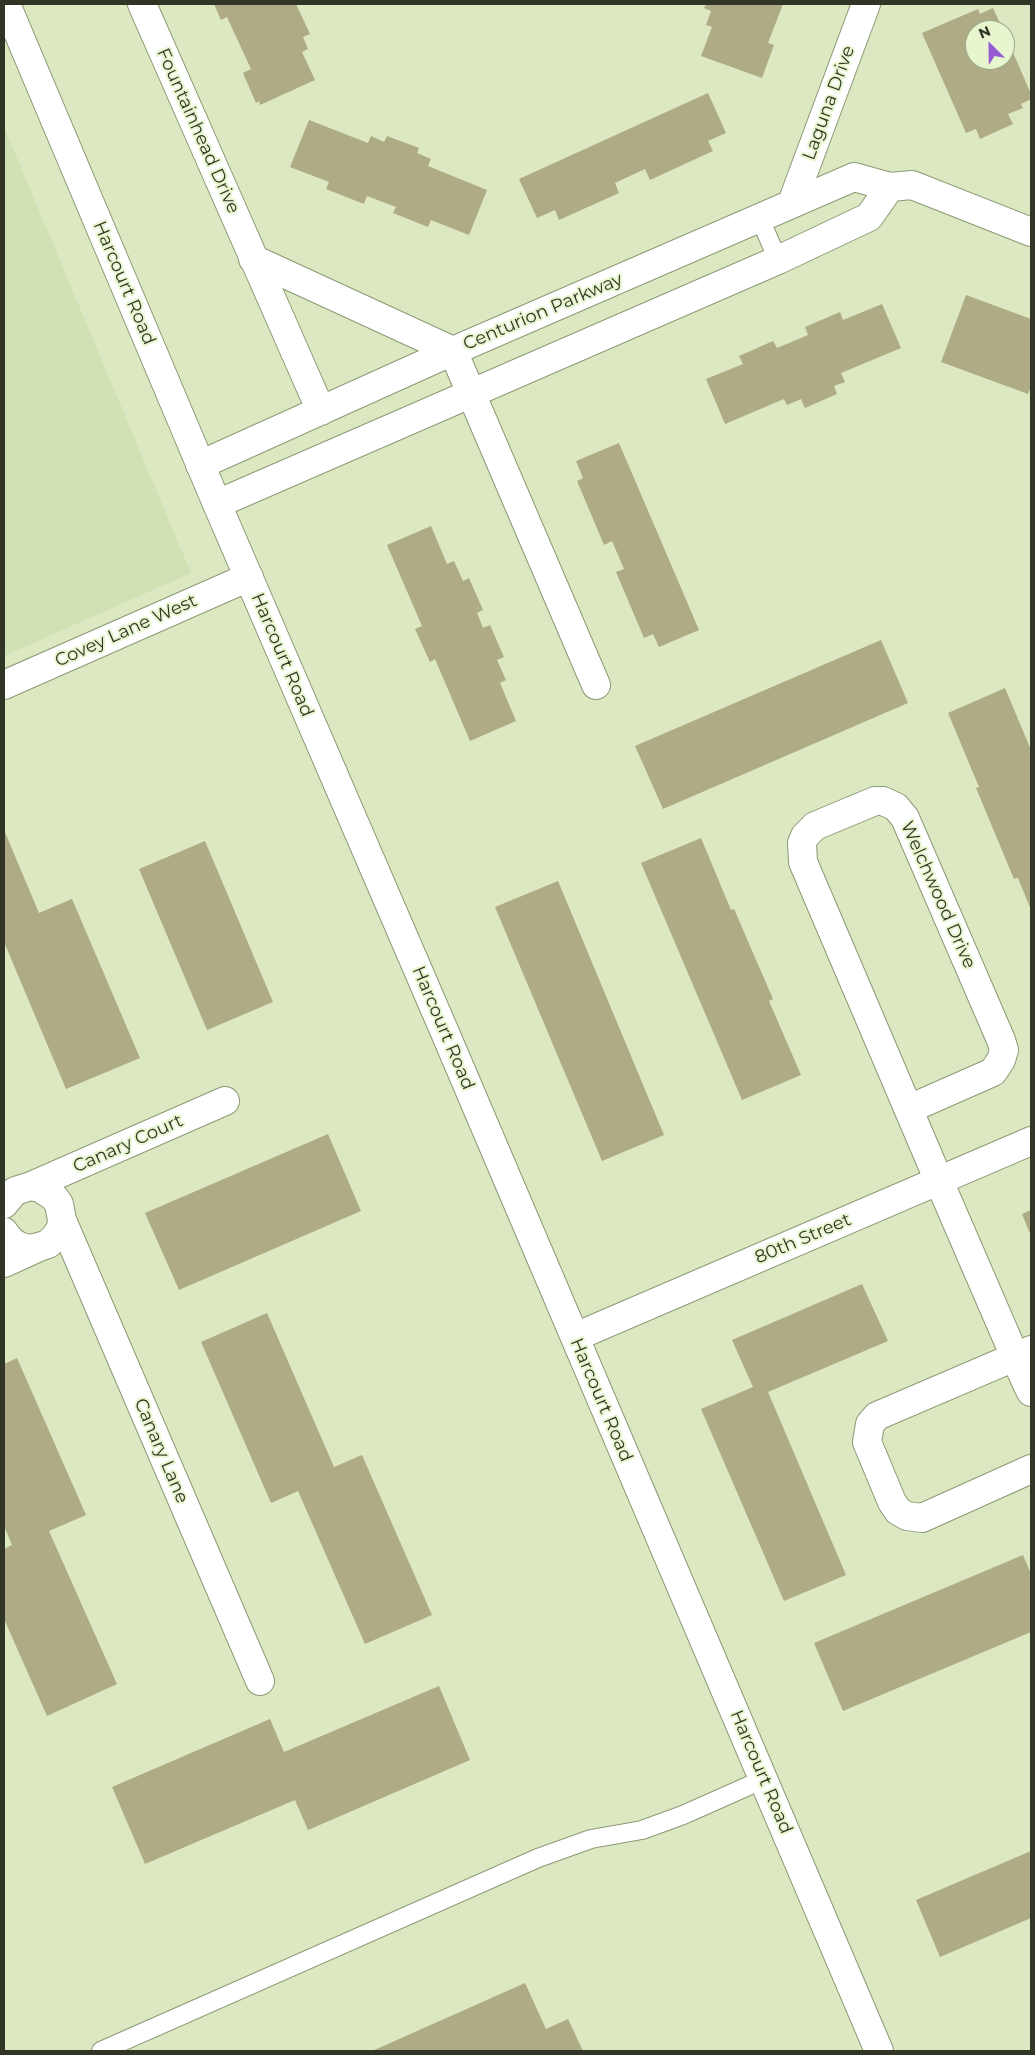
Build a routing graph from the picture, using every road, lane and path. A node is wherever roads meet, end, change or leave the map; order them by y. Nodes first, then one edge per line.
1 (6, 4) edge
2 (142, 4) edge
3 (866, 4) edge
4 (890, 187) junction
5 (792, 203) junction
6 (760, 218) junction
7 (1031, 232) edge
8 (253, 259) junction
9 (778, 260) junction
10 (453, 351) junction
11 (471, 392) junction
12 (321, 411) junction
13 (200, 465) junction
14 (217, 504) junction
15 (249, 577) junction
16 (4, 685) edge
17 (596, 685) dead end
18 (225, 1101) dead end
19 (909, 1109) junction
20 (1031, 1141) edge
21 (939, 1181) junction
22 (31, 1186) junction
23 (4, 1204) edge
24 (62, 1220) junction
25 (4, 1232) edge
26 (39, 1247) junction
27 (4, 1263) edge
28 (575, 1337) junction
29 (1023, 1353) edge
30 (1031, 1392) edge
31 (1031, 1468) edge
32 (260, 1681) dead end
33 (764, 1779) junction
34 (101, 2051) edge
35 (879, 2051) edge

1 - 13 street, Harcourt Road
2 - 8 street, Fountainhead Drive
3 - 5 street, Laguna Drive
4 - 5 street, Centurion Parkway
4 - 7 street, Centurion Parkway
4 - 9 street
5 - 6 street, Centurion Parkway
6 - 9 lane
6 - 10 street, Centurion Parkway
8 - 10 street
8 - 12 street, Fountainhead Drive
9 - 11 street
10 - 11 street
10 - 12 street, Centurion Parkway
11 - 14 street
11 - 17 street
12 - 13 street, Centurion Parkway
13 - 14 street, Harcourt Road
14 - 15 street, Harcourt Road
15 - 16 street, Covey Lane West
15 - 28 street, Harcourt Road
18 - 22 street, Canary Court
19 - 19 street, Welchwood Drive
19 - 21 street, Welchwood Drive
20 - 21 street, 80th Street
21 - 28 street, 80th Street
21 - 29 street, Welchwood Drive
22 - 23 street
22 - 24 street, Canary Lane
24 - 26 street
24 - 32 street, Canary Lane
25 - 26 street
26 - 27 street
28 - 33 street, Harcourt Road
29 - 30 street, Welchwood Drive
29 - 31 street
33 - 34 lane
33 - 35 street, Harcourt Road

